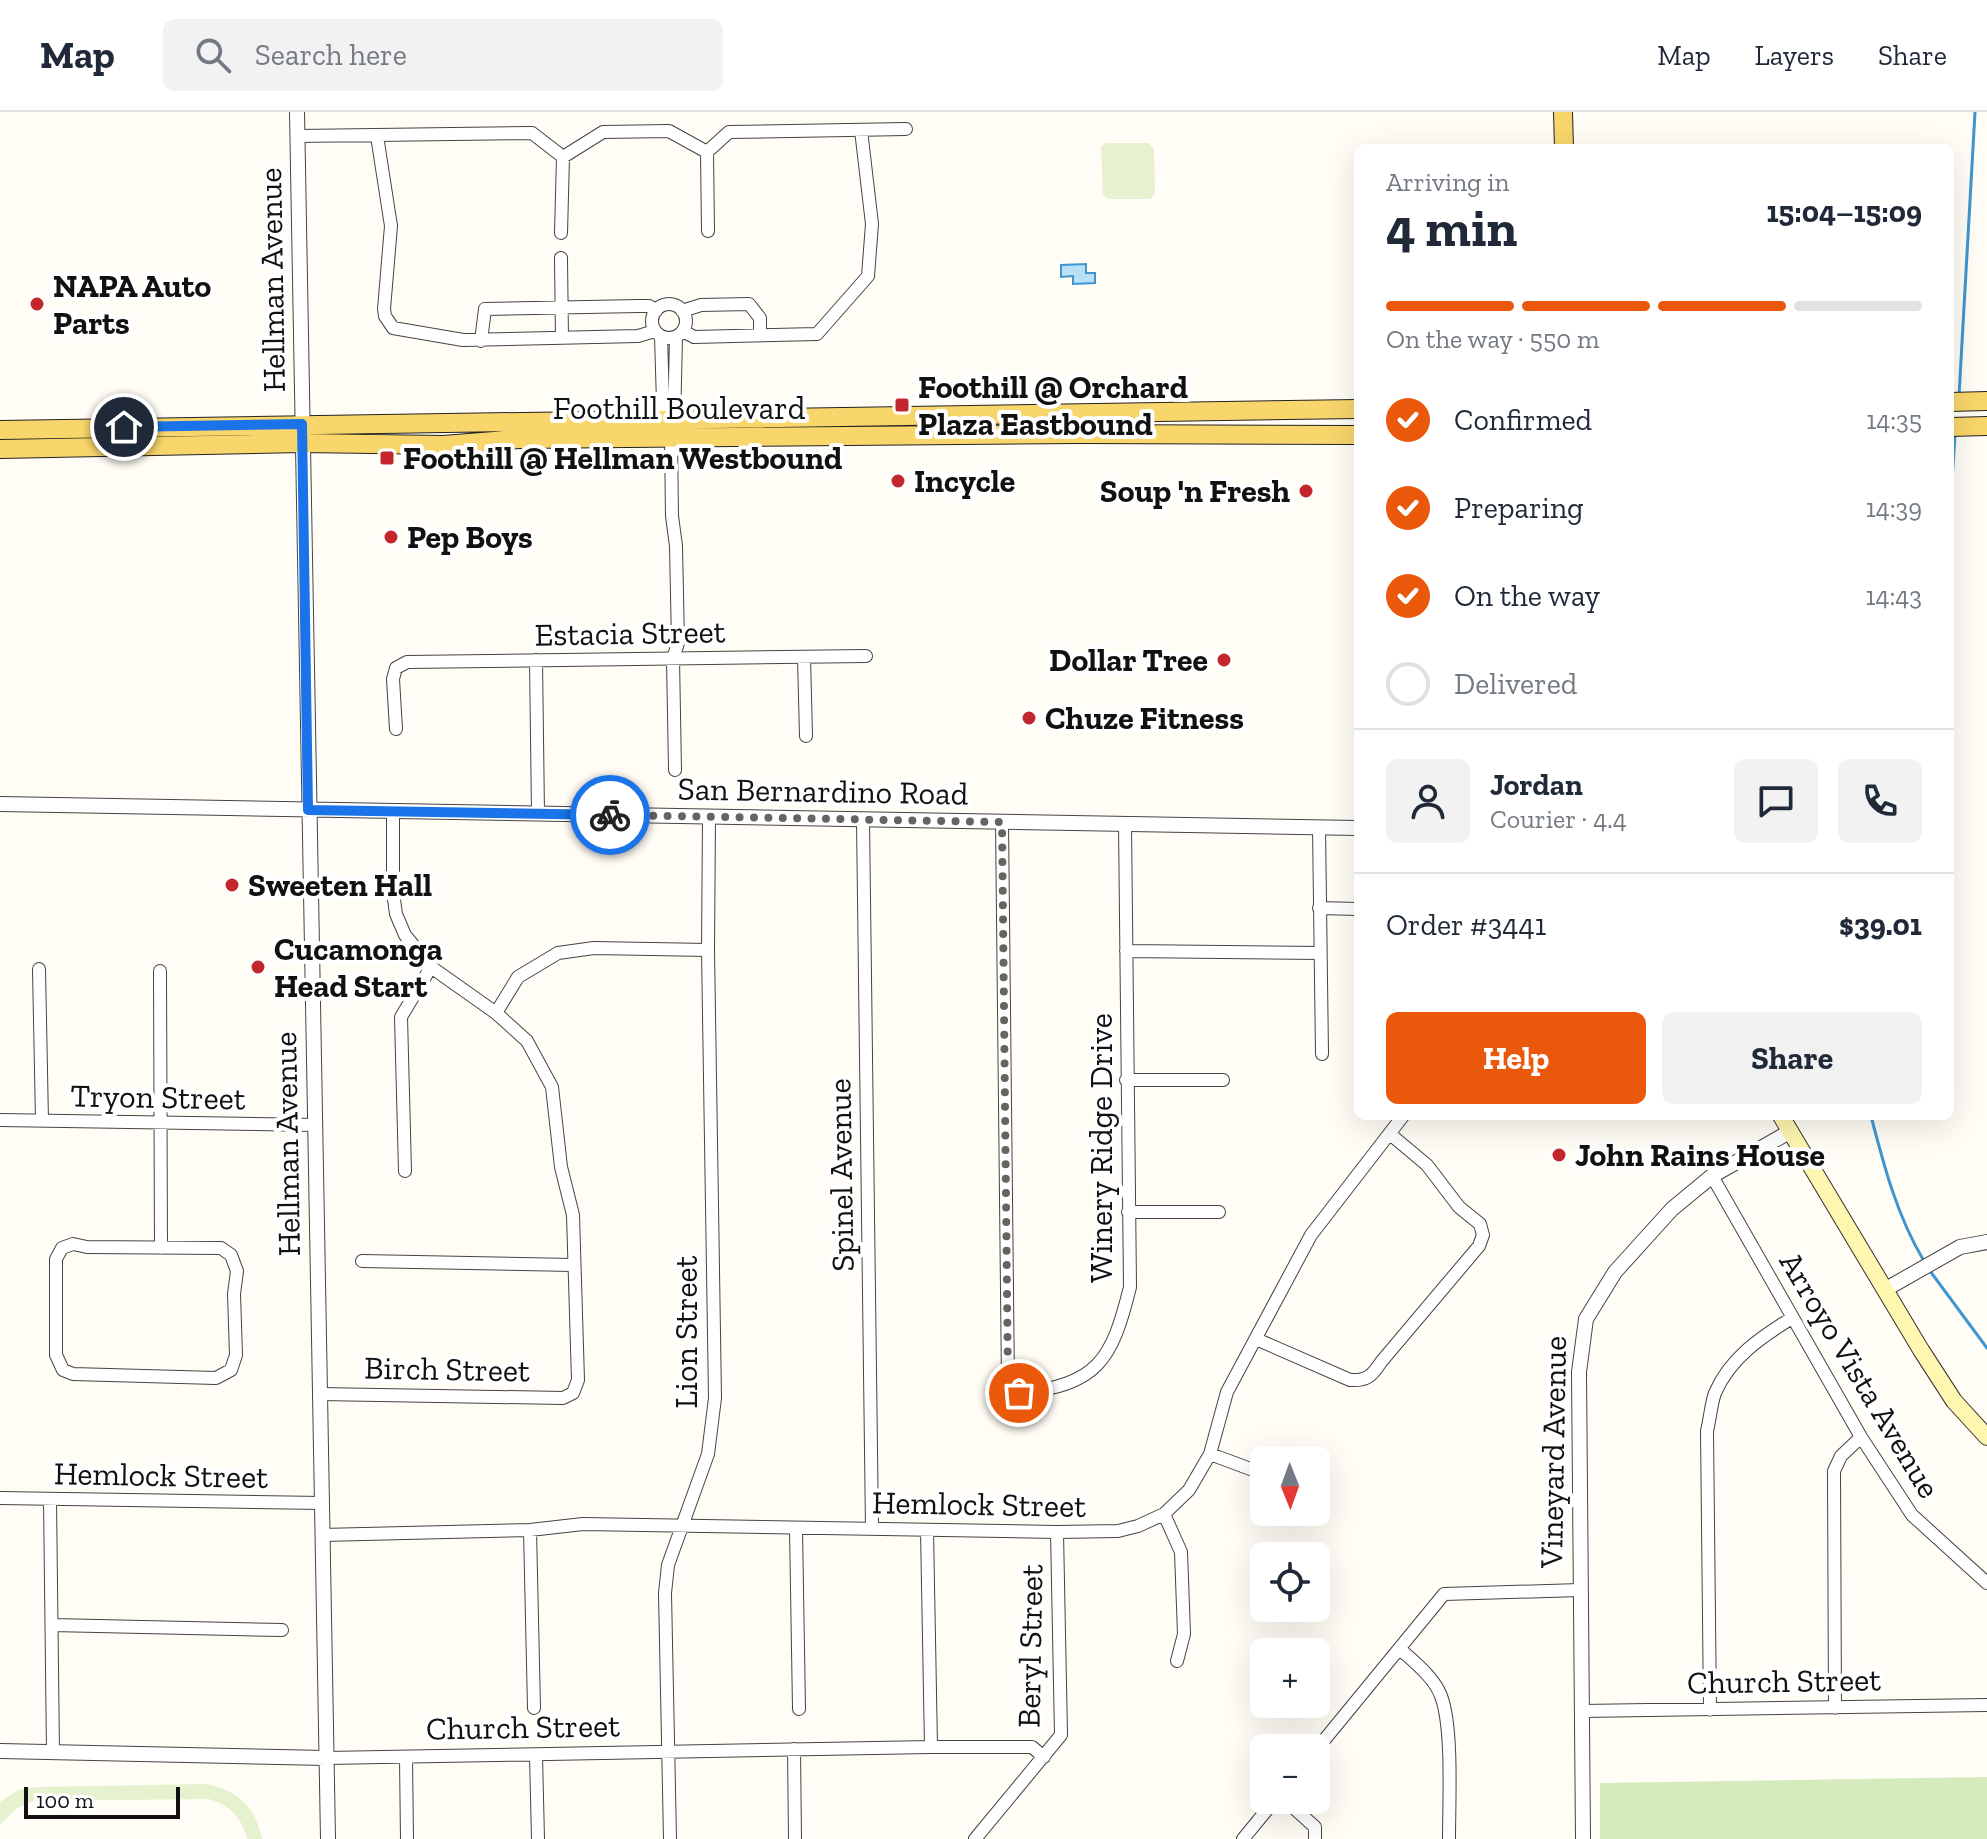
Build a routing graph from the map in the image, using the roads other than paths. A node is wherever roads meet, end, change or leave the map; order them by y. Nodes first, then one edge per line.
1 (297, 112) edge
2 (1563, 112) edge
3 (906, 129) dead end
4 (861, 130) junction
5 (298, 136) junction
6 (377, 136) junction
7 (1564, 144) edge
8 (707, 152) junction
9 (563, 157) junction
10 (708, 231) dead end
11 (561, 233) dead end
12 (561, 258) dead end
13 (561, 306) junction
14 (656, 311) junction
15 (682, 311) junction
16 (658, 334) junction
17 (680, 334) junction
18 (760, 335) junction
19 (562, 338) junction
20 (481, 341) junction
21 (1987, 401) edge
22 (1958, 402) edge
23 (1354, 409) edge
24 (671, 426) junction
25 (1987, 426) edge
26 (1958, 427) edge
27 (0, 430) edge
28 (302, 433) junction
29 (1354, 435) edge
30 (0, 449) edge
31 (866, 656) dead end
32 (804, 657) junction
33 (673, 659) junction
34 (536, 660) junction
35 (396, 729) dead end
36 (806, 736) dead end
37 (675, 770) dead end
38 (0, 804) edge
39 (308, 810) junction
40 (393, 812) junction
41 (538, 814) junction
42 (709, 817) junction
43 (863, 820) junction
44 (1002, 822) junction
45 (1125, 824) junction
46 (1319, 827) junction
47 (1354, 828) edge
48 (1319, 908) junction
49 (1354, 909) edge
50 (708, 950) junction
51 (1126, 951) junction
52 (1320, 953) junction
53 (431, 967) junction
54 (39, 969) dead end
55 (160, 971) dead end
56 (496, 1013) junction
57 (1322, 1054) dead end
58 (1126, 1080) junction
59 (1223, 1080) dead end
60 (0, 1120) edge
61 (1400, 1120) edge
62 (1784, 1120) edge
63 (42, 1121) junction
64 (162, 1123) junction
65 (316, 1125) junction
66 (1791, 1131) junction
67 (1390, 1134) junction
68 (405, 1171) dead end
69 (1712, 1176) junction
70 (1128, 1212) junction
71 (1219, 1212) dead end
72 (1987, 1242) edge
73 (161, 1248) junction
74 (362, 1261) dead end
75 (573, 1265) junction
76 (1886, 1289) junction
77 (1792, 1318) junction
78 (1256, 1339) junction
79 (320, 1394) junction
80 (1861, 1437) junction
81 (1987, 1437) edge
82 (1210, 1454) junction
83 (1250, 1469) edge
84 (0, 1498) edge
85 (50, 1499) junction
86 (322, 1503) junction
87 (1164, 1514) junction
88 (682, 1527) junction
89 (796, 1529) junction
90 (872, 1529) junction
91 (530, 1530) junction
92 (927, 1530) junction
93 (1057, 1532) junction
94 (322, 1535) junction
95 (1987, 1583) edge
96 (1580, 1590) junction
97 (52, 1625) junction
98 (282, 1630) dead end
99 (1400, 1649) junction
100 (1177, 1661) dead end
101 (1987, 1705) edge
102 (534, 1708) dead end
103 (1835, 1708) junction
104 (799, 1709) dead end
105 (1710, 1710) junction
106 (1582, 1711) junction
107 (1329, 1734) edge
108 (931, 1747) junction
109 (794, 1749) junction
110 (0, 1751) edge
111 (53, 1752) junction
112 (668, 1752) junction
113 (536, 1756) junction
114 (1044, 1757) junction
115 (326, 1758) junction
116 (406, 1758) junction
117 (1264, 1814) edge
118 (1301, 1814) edge
119 (328, 1839) edge
120 (407, 1839) edge
121 (538, 1839) edge
122 (670, 1839) edge
123 (795, 1839) edge
124 (975, 1839) edge
125 (1243, 1839) edge
126 (1315, 1839) edge
127 (1449, 1839) edge
128 (1583, 1839) edge

1 - 5 street, Hellman Avenue
2 - 7 main road
3 - 4 street
4 - 8 street
4 - 18 street
5 - 6 street
5 - 28 street, Hellman Avenue
6 - 9 street
6 - 20 street
8 - 9 street
8 - 10 street
9 - 11 street
12 - 13 street
13 - 14 street
13 - 19 street
13 - 20 street
14 - 15 street
14 - 16 street
15 - 17 street
15 - 18 street
16 - 17 street
16 - 19 street
16 - 24 street
17 - 18 street
17 - 24 street
19 - 20 street
21 - 22 main road
23 - 24 main road, Foothill Boulevard
24 - 28 main road, Foothill Boulevard
24 - 29 main road, Foothill Boulevard
24 - 33 street
25 - 26 main road
27 - 28 main road, Foothill Boulevard
28 - 30 main road, Foothill Boulevard
28 - 39 street, Hellman Avenue
31 - 32 street, Estacia Street
32 - 33 street, Estacia Street
32 - 36 street
33 - 34 street, Estacia Street
33 - 37 street
34 - 35 street, Estacia Street
34 - 41 street
38 - 39 street, San Bernardino Road
39 - 40 street, San Bernardino Road
39 - 65 street, Hellman Avenue
40 - 41 street, San Bernardino Road
40 - 53 street
41 - 42 street, San Bernardino Road
42 - 43 street, San Bernardino Road
42 - 50 street, Lion Street
43 - 44 street, San Bernardino Road
43 - 90 street, Spinel Avenue
44 - 45 street, San Bernardino Road
44 - 70 street, Winery Ridge Drive
45 - 46 street, San Bernardino Road
45 - 51 street, Winery Ridge Drive
46 - 47 street, San Bernardino Road
46 - 48 street
48 - 49 street
48 - 52 street
50 - 56 street
50 - 88 street, Lion Street
51 - 52 street
51 - 58 street, Winery Ridge Drive
52 - 57 street
53 - 56 street
53 - 68 street
54 - 63 street
55 - 64 street
56 - 75 street
58 - 59 street
58 - 70 street, Winery Ridge Drive
60 - 63 street, Tryon Street
61 - 67 street, Hemlock Street
62 - 66 main road
63 - 64 street, Tryon Street
64 - 65 street, Tryon Street
64 - 73 street
65 - 79 street, Hellman Avenue
66 - 69 street, Vineyard Avenue
66 - 76 main road
67 - 78 street, Hemlock Street
67 - 78 street
69 - 77 street, Arroyo Vista Avenue
69 - 96 street, Vineyard Avenue
70 - 71 street
72 - 76 street
73 - 73 street
74 - 75 street
75 - 79 street, Birch Street
76 - 81 main road
77 - 80 street, Arroyo Vista Avenue
77 - 105 street
78 - 82 street, Hemlock Street
79 - 86 street, Hellman Avenue
80 - 95 street, Arroyo Vista Avenue
80 - 103 street
82 - 83 street
82 - 87 street, Hemlock Street
84 - 85 street, Hemlock Street
85 - 86 street, Hemlock Street
85 - 97 street
86 - 94 street, Hellman Avenue
87 - 93 street, Hemlock Street
87 - 100 street
88 - 89 street, Hemlock Street
88 - 91 street, Hemlock Street
88 - 112 street, Lion Street
89 - 90 street, Hemlock Street
89 - 104 street
90 - 92 street, Hemlock Street
91 - 94 street, Hemlock Street
91 - 102 street
92 - 93 street, Hemlock Street
92 - 108 street
93 - 114 street, Beryl Street
94 - 115 street, Hellman Avenue
96 - 99 street
96 - 106 street, Vineyard Avenue
97 - 98 street
97 - 111 street
99 - 107 street
99 - 127 street
101 - 103 street, Church Street
103 - 105 street, Church Street
105 - 106 street, Church Street
106 - 128 street, Vineyard Avenue
108 - 109 street, Church Street
108 - 114 street, Church Street
109 - 112 street, Church Street
109 - 123 street
110 - 111 street, Church Street
111 - 115 street, Church Street
112 - 113 street, Church Street
112 - 122 street, Lion Street
113 - 116 street, Church Street
113 - 121 street
114 - 124 street, Beryl Street
115 - 116 street, Church Street
115 - 119 street, Hellman Avenue
116 - 120 street
117 - 125 street
118 - 126 street

